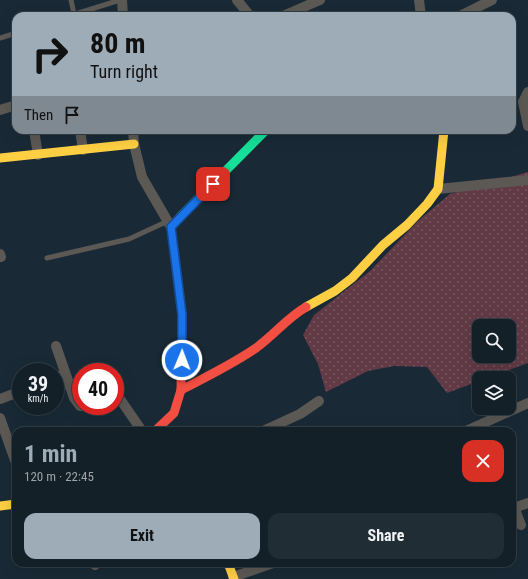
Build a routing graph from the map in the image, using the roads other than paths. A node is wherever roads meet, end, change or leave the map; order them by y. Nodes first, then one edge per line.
1 (71, 0) edge
2 (121, 0) edge
3 (237, 0) edge
4 (320, 0) edge
5 (419, 0) edge
6 (492, 0) edge
7 (72, 12) edge
8 (82, 12) edge
9 (122, 12) edge
10 (247, 12) edge
11 (292, 12) edge
12 (420, 12) edge
13 (468, 12) edge
14 (12, 34) edge
15 (0, 38) edge
16 (528, 92) edge
17 (12, 106) edge
18 (0, 110) edge
19 (528, 126) edge
20 (35, 134) edge
21 (81, 134) edge
22 (133, 134) edge
23 (262, 134) edge
24 (444, 134) edge
25 (134, 144) junction
26 (83, 150) junction
27 (38, 155) junction
28 (0, 158) edge
29 (528, 180) edge
30 (438, 189) junction
31 (169, 224) junction
32 (47, 258) dead end
33 (56, 346) dead end
34 (66, 374) joint
35 (182, 390) junction
36 (72, 391) edge
37 (12, 394) edge
38 (0, 399) edge
39 (319, 401) dead end
40 (528, 403) edge
41 (124, 405) edge
42 (0, 418) edge
43 (139, 427) edge
44 (158, 427) edge
45 (272, 427) edge
46 (484, 427) edge
47 (12, 452) edge
48 (528, 502) edge
49 (12, 504) edge
50 (516, 504) edge
51 (0, 506) edge
52 (516, 512) edge
53 (521, 525) dead end
54 (230, 567) edge
55 (263, 567) edge
56 (234, 578) edge

1 - 7 lane
2 - 8 lane
2 - 9 street
3 - 10 street
4 - 11 street
5 - 12 street
6 - 13 street
14 - 15 lane
16 - 19 street
17 - 18 street
20 - 27 street
21 - 26 street
22 - 25 street
23 - 31 street
24 - 30 street
25 - 26 street
25 - 31 street
26 - 27 street
27 - 28 street
29 - 30 street
30 - 35 street
31 - 32 lane
31 - 35 street
33 - 34 street
34 - 36 street
35 - 44 street
37 - 38 street
39 - 45 street
40 - 46 street
41 - 43 street
42 - 47 street
48 - 50 street
49 - 51 street
52 - 53 street
54 - 56 street
55 - 56 street

